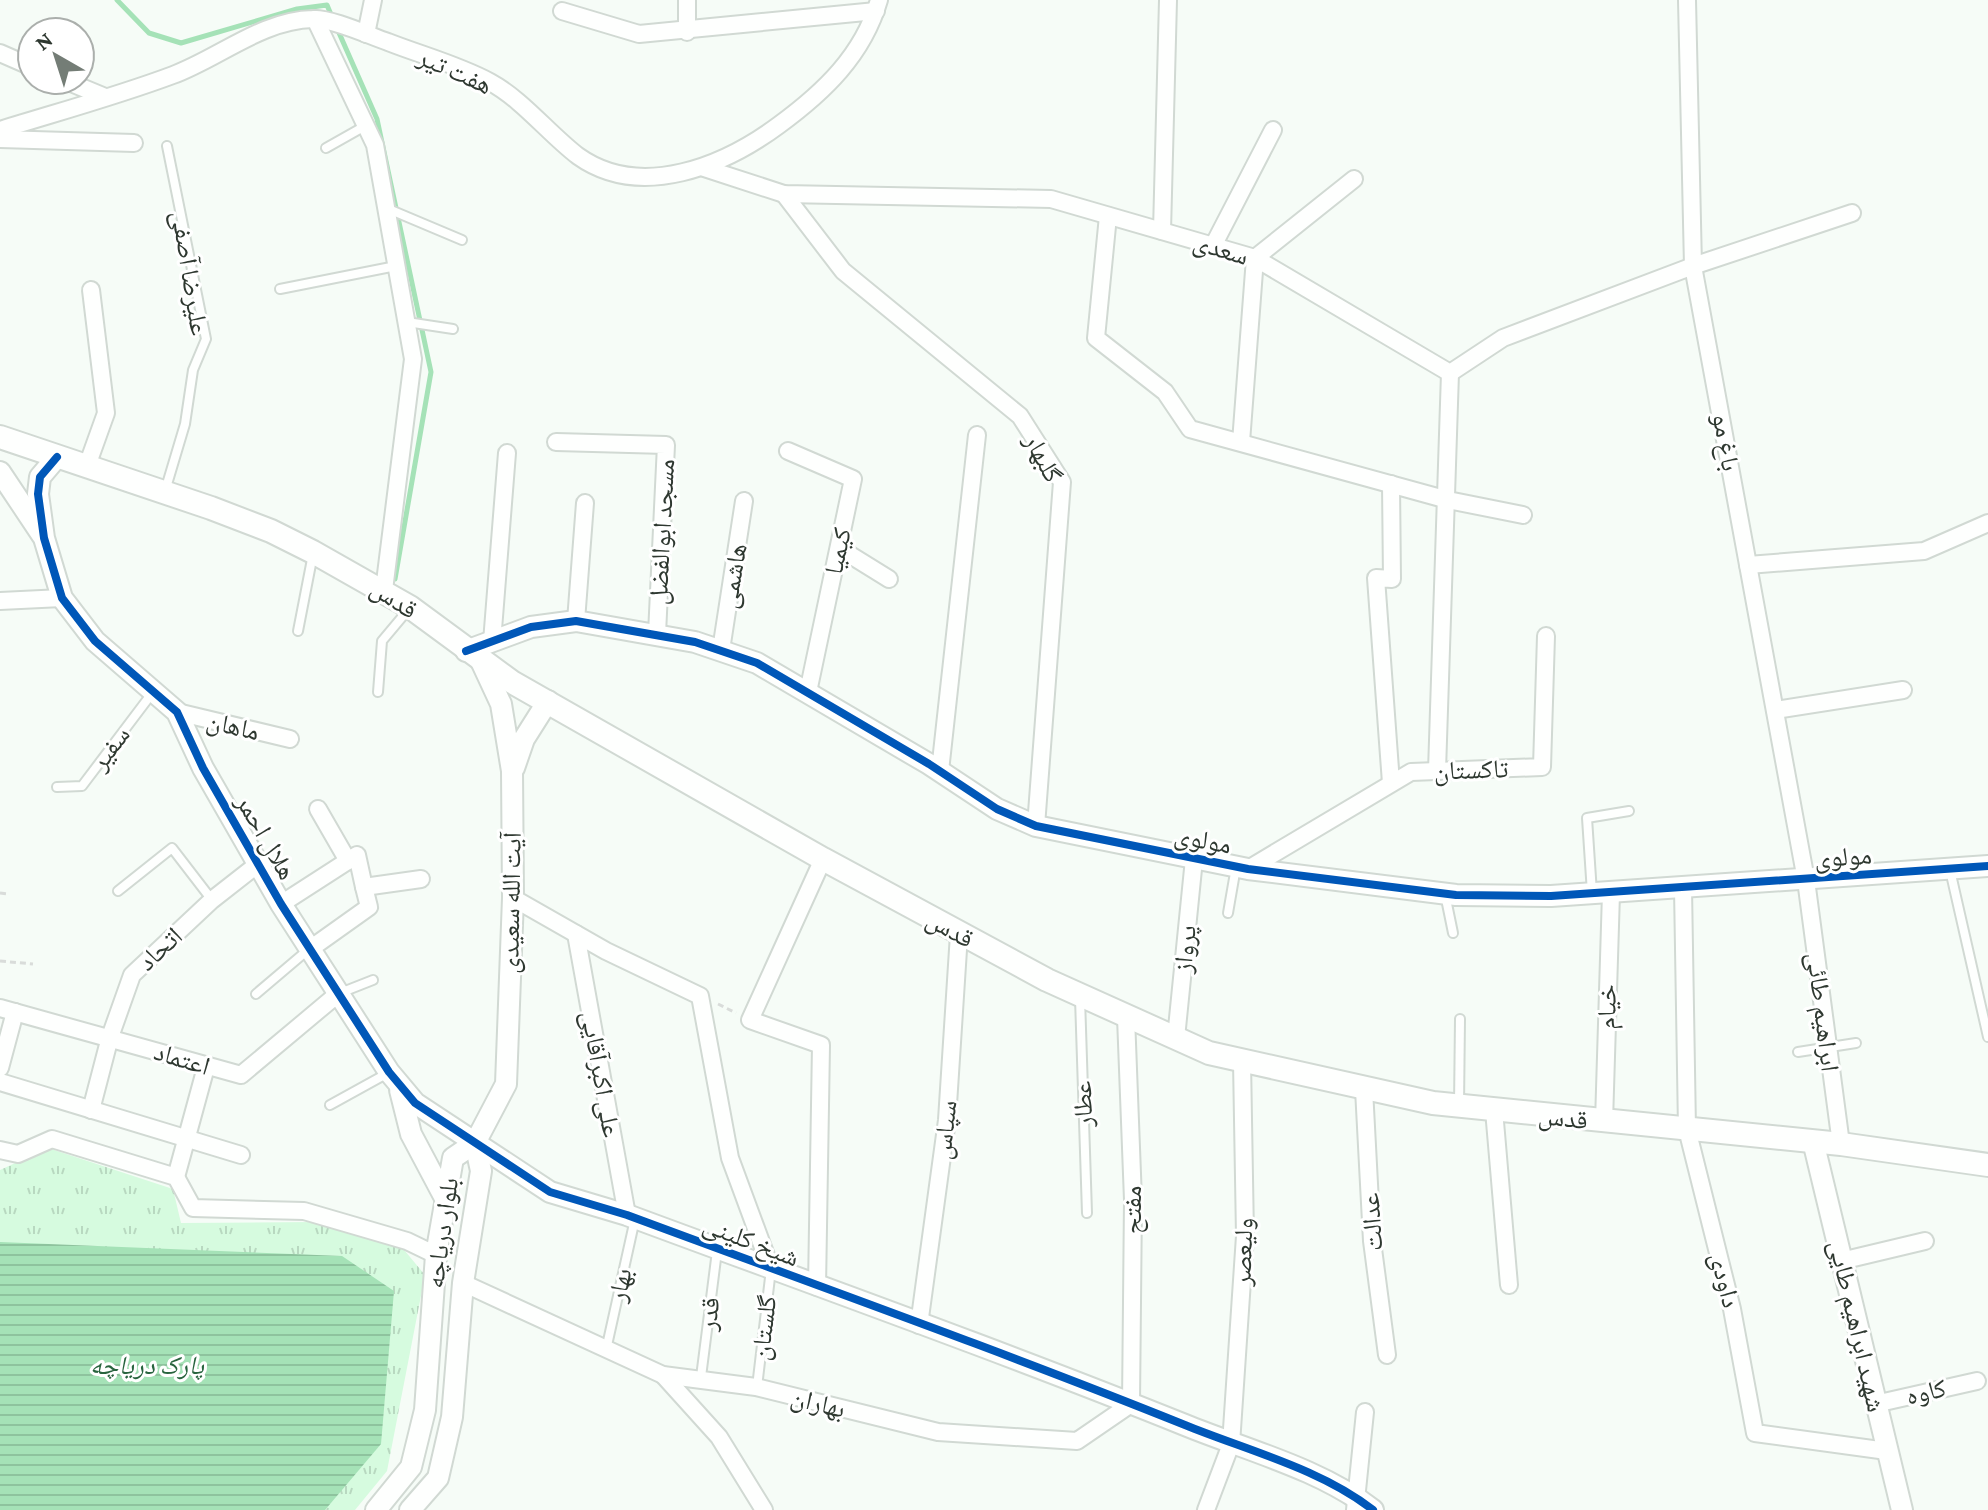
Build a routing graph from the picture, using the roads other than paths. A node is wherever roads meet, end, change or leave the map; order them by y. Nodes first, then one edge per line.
1 (373, 0) edge
2 (687, 0) edge
3 (1168, 0) edge
4 (1687, 0) edge
5 (878, 6) edge
6 (562, 11) dead end
7 (329, 23) junction
8 (687, 32) junction
9 (366, 34) junction
10 (96, 93) edge
11 (105, 97) junction
12 (366, 125) junction
13 (0, 130) edge
14 (1273, 130) dead end
15 (0, 139) edge
16 (134, 143) dead end
17 (167, 146) dead end
18 (326, 148) dead end
19 (704, 168) junction
20 (1354, 179) dead end
21 (784, 194) junction
22 (389, 210) junction
23 (1852, 213) dead end
24 (1108, 216) junction
25 (1162, 231) junction
26 (462, 240) dead end
27 (1213, 246) junction
28 (1255, 258) junction
29 (396, 266) junction
30 (1693, 266) junction
31 (280, 289) dead end
32 (91, 290) dead end
33 (410, 323) junction
34 (453, 329) dead end
35 (1450, 373) junction
36 (977, 435) dead end
37 (0, 437) edge
38 (556, 442) dead end
39 (1241, 442) junction
40 (788, 451) dead end
41 (507, 453) dead end
42 (57, 457) junction
43 (87, 466) junction
44 (0, 472) edge
45 (1391, 484) junction
46 (165, 492) junction
47 (1448, 500) junction
48 (744, 501) dead end
49 (585, 503) dead end
50 (1523, 515) dead end
51 (1988, 523) edge
52 (44, 538) junction
53 (839, 548) junction
54 (313, 552) junction
55 (1748, 565) junction
56 (889, 579) dead end
57 (384, 590) junction
58 (62, 598) junction
59 (0, 601) edge
60 (410, 607) junction
61 (576, 621) junction
62 (298, 631) dead end
63 (657, 634) junction
64 (1546, 636) dead end
65 (721, 650) junction
66 (480, 651) junction
67 (1903, 690) dead end
68 (154, 691) junction
69 (378, 692) dead end
70 (808, 692) junction
71 (548, 701) junction
72 (1775, 710) junction
73 (177, 712) junction
74 (290, 739) dead end
75 (512, 771) junction
76 (940, 771) junction
77 (1437, 771) junction
78 (1391, 783) junction
79 (57, 787) dead end
80 (318, 809) dead end
81 (1629, 811) dead end
82 (1036, 826) junction
83 (823, 859) junction
84 (1194, 859) junction
85 (348, 861) junction
86 (258, 864) junction
87 (1988, 866) edge
88 (1242, 868) junction
89 (1949, 869) junction
90 (421, 879) dead end
91 (1806, 880) junction
92 (364, 887) junction
93 (1683, 888) junction
94 (118, 891) dead end
95 (1601, 893) junction
96 (1445, 894) junction
97 (513, 898) junction
98 (212, 900) junction
99 (281, 904) junction
100 (1228, 913) dead end
101 (1453, 933) dead end
102 (576, 934) junction
103 (959, 934) junction
104 (310, 949) junction
105 (373, 980) dead end
106 (339, 993) junction
107 (256, 994) dead end
108 (1079, 995) junction
109 (7, 1010) edge
110 (1126, 1017) junction
111 (1460, 1019) dead end
112 (110, 1037) junction
113 (1988, 1037) edge
114 (1176, 1038) junction
115 (1856, 1043) dead end
116 (1828, 1049) junction
117 (1798, 1052) dead end
118 (1242, 1061) junction
119 (206, 1067) junction
120 (0, 1068) edge
121 (393, 1077) junction
122 (0, 1082) edge
123 (1364, 1089) junction
124 (330, 1105) dead end
125 (1459, 1106) junction
126 (91, 1110) junction
127 (1494, 1110) junction
128 (1604, 1122) junction
129 (1687, 1129) junction
130 (186, 1138) junction
131 (1813, 1141) junction
132 (475, 1143) junction
133 (1841, 1144) junction
134 (0, 1150) edge
135 (241, 1155) dead end
136 (1988, 1165) edge
137 (176, 1177) junction
138 (446, 1200) junction
139 (1087, 1213) dead end
140 (631, 1217) junction
141 (1925, 1241) dead end
142 (717, 1250) junction
143 (436, 1255) junction
144 (1841, 1261) junction
145 (771, 1269) junction
146 (463, 1283) junction
147 (1509, 1285) dead end
148 (817, 1287) junction
149 (919, 1325) junction
150 (606, 1351) junction
151 (1387, 1355) dead end
152 (663, 1375) junction
153 (701, 1377) junction
154 (1977, 1381) dead end
155 (756, 1387) junction
156 (1131, 1404) junction
157 (1875, 1404) junction
158 (1365, 1412) dead end
159 (1231, 1444) junction
160 (1887, 1451) junction
161 (1356, 1503) edge
162 (376, 1510) edge
163 (410, 1510) edge
164 (764, 1510) edge
165 (1206, 1510) edge
166 (1373, 1510) edge
167 (1902, 1510) edge

1 - 9 street
2 - 8 street
3 - 25 street
4 - 30 street, باغ مو
5 - 8 street
5 - 19 street, هفت تیر
6 - 8 street
7 - 9 street, هفت تیر
7 - 11 street, هفت تیر
7 - 12 street
9 - 19 street, هفت تیر
10 - 11 street
11 - 13 street, هفت تیر
12 - 18 lane
12 - 22 street
14 - 27 street
15 - 16 street
17 - 46 lane, علیرضا آصفی
19 - 21 street, سعدی
20 - 28 street
21 - 24 street, سعدی
21 - 82 street, گلبهار
22 - 26 lane
22 - 29 street
23 - 30 street
24 - 25 street, سعدی
24 - 39 street
25 - 27 street, سعدی
27 - 28 street, سعدی
28 - 35 street, سعدی
28 - 39 street
29 - 31 lane
29 - 33 street
30 - 35 street
30 - 55 street, باغ مو
32 - 43 street
33 - 34 lane
33 - 57 street
35 - 47 street
36 - 76 street
37 - 42 main road, قدس
38 - 63 street, مسجد ابوالفضل
39 - 45 street
40 - 53 street, کیمیا
41 - 66 street
42 - 43 main road, قدس
42 - 52 street
43 - 46 main road, قدس
44 - 52 street
45 - 47 street
45 - 78 street
46 - 54 main road, قدس
47 - 50 street
47 - 77 street
48 - 65 street, هاشمی
49 - 61 street
51 - 55 street
52 - 58 street, هلال احمر
53 - 56 street
53 - 70 street, کیمیا
54 - 57 main road, قدس
54 - 62 lane
55 - 72 street, باغ مو
57 - 60 main road, قدس
58 - 59 street
58 - 68 street, هلال احمر
60 - 66 main road, قدس
60 - 69 lane
61 - 63 street, مولوی
61 - 66 street, مولوی
63 - 65 street, مولوی
64 - 77 street, تاکستان
65 - 70 street, مولوی
66 - 71 main road, قدس
66 - 75 street, آیت الله سعیدی
67 - 72 street
68 - 73 street, هلال احمر
68 - 79 lane, سفیر
70 - 76 street, مولوی
71 - 75 street
71 - 83 main road, قدس
72 - 91 street, باغ مو
73 - 74 street, ماهان
73 - 86 street, هلال احمر
75 - 97 street, آیت الله سعیدی
76 - 82 street, مولوی
77 - 78 street, تاکستان
78 - 88 street, تاکستان
80 - 85 street
81 - 95 lane
82 - 84 street, مولوی
83 - 103 main road, قدس
83 - 148 street
84 - 88 street, مولوی
84 - 114 street, پرواز
85 - 92 street
85 - 99 street
86 - 98 street, اتحاد
86 - 99 street, هلال احمر
87 - 89 street, مولوی
88 - 96 street, مولوی
88 - 100 lane
89 - 91 street, مولوی
89 - 113 lane
90 - 92 street
91 - 93 street, مولوی
91 - 116 street, ابراهیم طائی
92 - 104 street
93 - 95 street, مولوی
93 - 129 street
94 - 98 lane
95 - 96 street, مولوی
95 - 128 street, خیام
96 - 101 lane
97 - 102 street
97 - 132 street, آیت الله سعیدی
98 - 112 street, اتحاد
99 - 104 street, هلال احمر
102 - 140 street, علی اکبرآقایی
102 - 145 street
103 - 108 main road, قدس
103 - 149 street, سپاس
104 - 106 street, هلال احمر
104 - 107 lane
105 - 106 lane
106 - 119 street, اعتماد
106 - 121 street, هلال احمر
108 - 110 main road, قدس
108 - 139 lane, عطار
109 - 112 street, اعتماد
109 - 120 street
110 - 114 main road, قدس
110 - 156 street, مفتح
111 - 125 lane
112 - 119 street, اعتماد
112 - 126 street, اتحاد
114 - 118 main road, قدس
115 - 116 lane
116 - 117 lane
116 - 133 street, ابراهیم طائی
118 - 123 main road, قدس
118 - 159 street, ولیعصر
119 - 130 street
121 - 124 lane
121 - 132 street, هلال احمر
121 - 138 street
122 - 126 street
123 - 125 main road, قدس
123 - 151 street, عدالت
125 - 127 main road, قدس
126 - 130 street
127 - 128 main road, قدس
127 - 147 street
128 - 129 main road, قدس
129 - 131 main road, قدس
129 - 160 street, داودی
130 - 135 street
130 - 137 street
131 - 133 main road, قدس
131 - 144 street, شهید ابراهیم طایی
132 - 138 street, بلوار دریاچه
132 - 140 street, شیخ کلینی
132 - 146 street, بلوار دریاچه
133 - 136 main road, قدس
134 - 137 street
137 - 143 street
138 - 143 street, بلوار دریاچه
140 - 142 street, شیخ کلینی
140 - 150 lane, بهار
141 - 144 street
142 - 145 street, شیخ کلینی
142 - 153 lane, قدر
143 - 162 street, بلوار دریاچه
144 - 157 street, شهید ابراهیم طایی
145 - 148 street, شیخ کلینی
145 - 155 lane, گلستان
146 - 150 street
146 - 163 street, بلوار دریاچه
148 - 149 street, شیخ کلینی
149 - 156 street, شیخ کلینی
150 - 152 street
152 - 153 street, بهاران
152 - 164 street
153 - 155 street, بهاران
154 - 157 street, کاوه
155 - 156 street, بهاران
156 - 159 street, شیخ کلینی
157 - 160 street, شهید ابراهیم طایی
158 - 161 street
159 - 161 street, شیخ کلینی
159 - 165 street, ولیعصر
160 - 167 street, شهید ابراهیم طایی
161 - 166 street, شیخ کلینی

